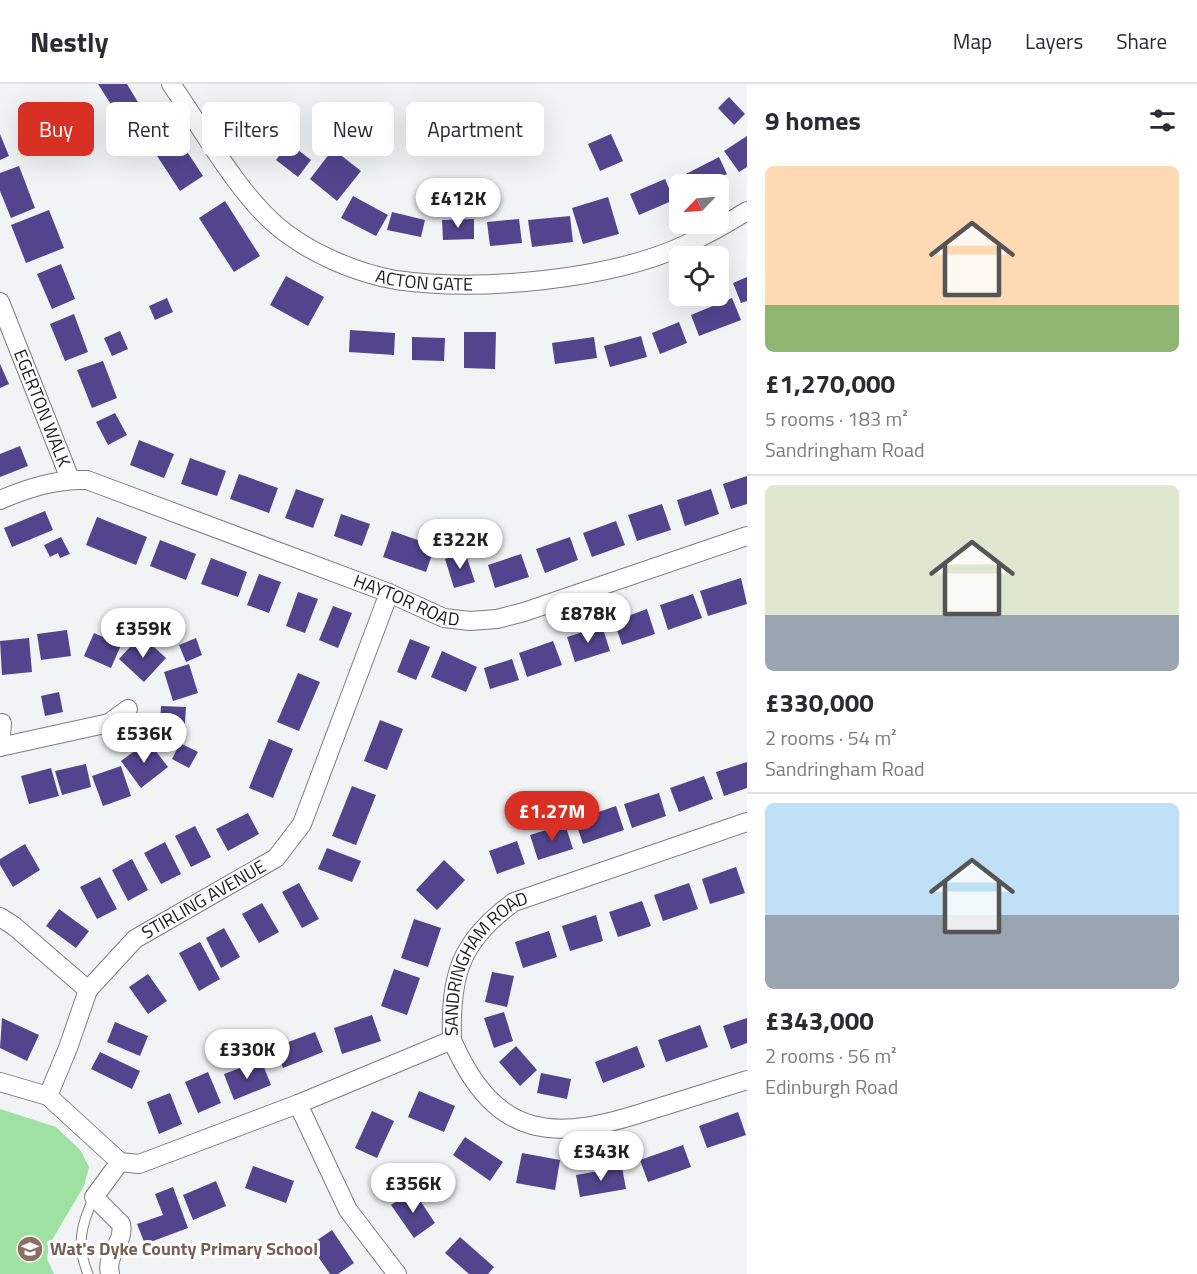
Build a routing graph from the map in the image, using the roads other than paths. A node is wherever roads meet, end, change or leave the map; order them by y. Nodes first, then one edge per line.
1 (171, 84) edge
2 (747, 211) edge
3 (0, 302) edge
4 (70, 479) junction
5 (0, 500) edge
6 (747, 536) edge
7 (389, 593) junction
8 (128, 709) dead end
9 (2, 723) dead end
10 (0, 747) edge
11 (747, 822) edge
12 (0, 917) edge
13 (88, 990) junction
14 (452, 1040) junction
15 (747, 1080) edge
16 (0, 1082) edge
17 (48, 1096) junction
18 (298, 1104) junction
19 (120, 1162) junction
20 (94, 1197) junction
21 (88, 1274) edge
22 (110, 1274) edge
23 (397, 1274) edge

1 - 2 street, ACTON GATE
3 - 4 street, EGERTON WALK
4 - 5 street
4 - 7 street, HAYTOR ROAD
6 - 7 street, HAYTOR ROAD
7 - 13 street, STIRLING AVENUE
8 - 10 street
9 - 10 street
11 - 14 street, SANDRINGHAM ROAD
12 - 13 street
13 - 17 street, STIRLING AVENUE
14 - 15 street
14 - 18 street, SANDRINGHAM ROAD
16 - 17 street
17 - 19 street
18 - 19 street, SANDRINGHAM ROAD
18 - 23 street
19 - 20 street
20 - 21 lane
20 - 22 street

